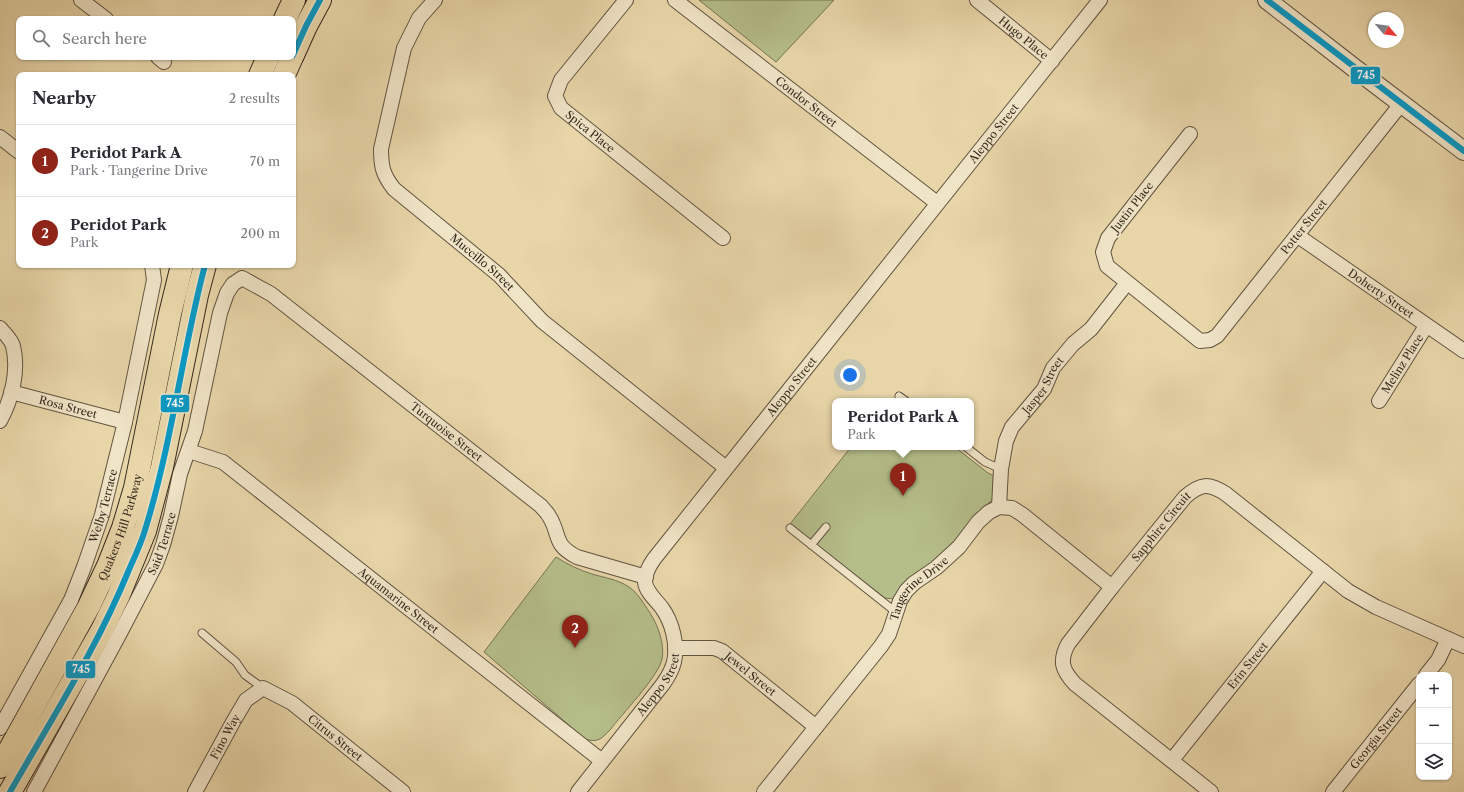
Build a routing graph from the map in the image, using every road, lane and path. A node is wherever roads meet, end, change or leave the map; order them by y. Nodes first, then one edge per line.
1 (81, 0) edge
2 (294, 0) edge
3 (320, 0) edge
4 (434, 0) edge
5 (626, 0) edge
6 (675, 0) edge
7 (977, 0) edge
8 (1100, 0) edge
9 (1267, 0) edge
10 (102, 16) edge
11 (286, 16) edge
12 (296, 49) edge
13 (267, 60) edge
14 (291, 60) edge
15 (1052, 61) junction
16 (261, 72) edge
17 (285, 72) edge
18 (1402, 104) junction
19 (1190, 134) dead end
20 (0, 137) edge
21 (16, 150) edge
22 (1464, 151) edge
23 (937, 203) junction
24 (1298, 236) junction
25 (723, 238) dead end
26 (152, 268) edge
27 (181, 268) edge
28 (204, 268) edge
29 (242, 278) joint
30 (1127, 283) junction
31 (1426, 326) junction
32 (0, 328) edge
33 (1200, 342) joint
34 (1464, 351) edge
35 (11, 392) junction
36 (900, 396) dead end
37 (902, 398) edge
38 (1379, 401) dead end
39 (0, 421) edge
40 (125, 422) junction
41 (970, 450) edge
42 (188, 451) junction
43 (726, 468) junction
44 (1001, 469) junction
45 (999, 507) junction
46 (826, 527) dead end
47 (790, 528) dead end
48 (811, 545) junction
49 (1323, 571) junction
50 (646, 577) junction
51 (1112, 587) junction
52 (897, 613) junction
53 (202, 633) dead end
54 (1448, 639) junction
55 (1464, 646) edge
56 (675, 648) junction
57 (1428, 672) edge
58 (263, 688) junction
59 (1416, 688) edge
60 (816, 727) junction
61 (0, 728) edge
62 (1172, 760) junction
63 (602, 761) junction
64 (0, 767) edge
65 (10, 792) edge
66 (34, 792) edge
67 (195, 792) edge
68 (403, 792) edge
69 (578, 792) edge
70 (764, 792) edge
71 (1211, 792) edge
72 (1333, 792) edge

1 - 10 street
2 - 11 main road
3 - 12 main road
4 - 43 street, Muccillo Street
5 - 25 street, Spica Place
6 - 23 street, Condor Street
7 - 15 street, Hugo Place
8 - 15 street, Aleppo Street
9 - 18 street
13 - 16 main road
14 - 17 main road
15 - 23 street, Aleppo Street
18 - 22 street
18 - 24 street, Potter Street
19 - 30 street, Justin Place
20 - 21 street
23 - 43 street, Aleppo Street
24 - 31 street, Doherty Street
24 - 33 street, Potter Street
26 - 40 street, Welby Terrace
27 - 64 main road, Quakers Hill Parkway
28 - 65 main road, Quakers Hill Parkway
29 - 42 street, Said Terrace
29 - 50 street, Turquoise Street
30 - 33 street, Justin Place
30 - 44 street, Jasper Street
31 - 34 street, Doherty Street
31 - 38 street, Melinz Place
32 - 35 street
35 - 39 street
35 - 40 street, Rosa Street
36 - 37 lane
40 - 61 street, Welby Terrace
41 - 44 lane
42 - 63 street, Aquamarine Street
42 - 66 street, Said Terrace
43 - 50 street, Aleppo Street
44 - 45 street, Jasper Street
45 - 51 street
45 - 52 street, Tangerine Drive
46 - 48 lane
47 - 48 lane
48 - 52 lane
49 - 51 street, Sapphire Circuit
49 - 54 street, Sapphire Circuit
49 - 62 street, Erin Street
50 - 56 street, Aleppo Street
51 - 62 street, Sapphire Circuit
52 - 60 street, Tangerine Drive
53 - 58 lane
54 - 55 street, Sapphire Circuit
54 - 57 street
56 - 60 street, Jewel Street
56 - 63 street, Aleppo Street
58 - 67 street, Fino Way
58 - 68 street, Citrus Street
59 - 72 street, Georgia Street
60 - 70 street, Tangerine Drive
62 - 71 street, Sapphire Circuit
63 - 69 street, Aleppo Street

